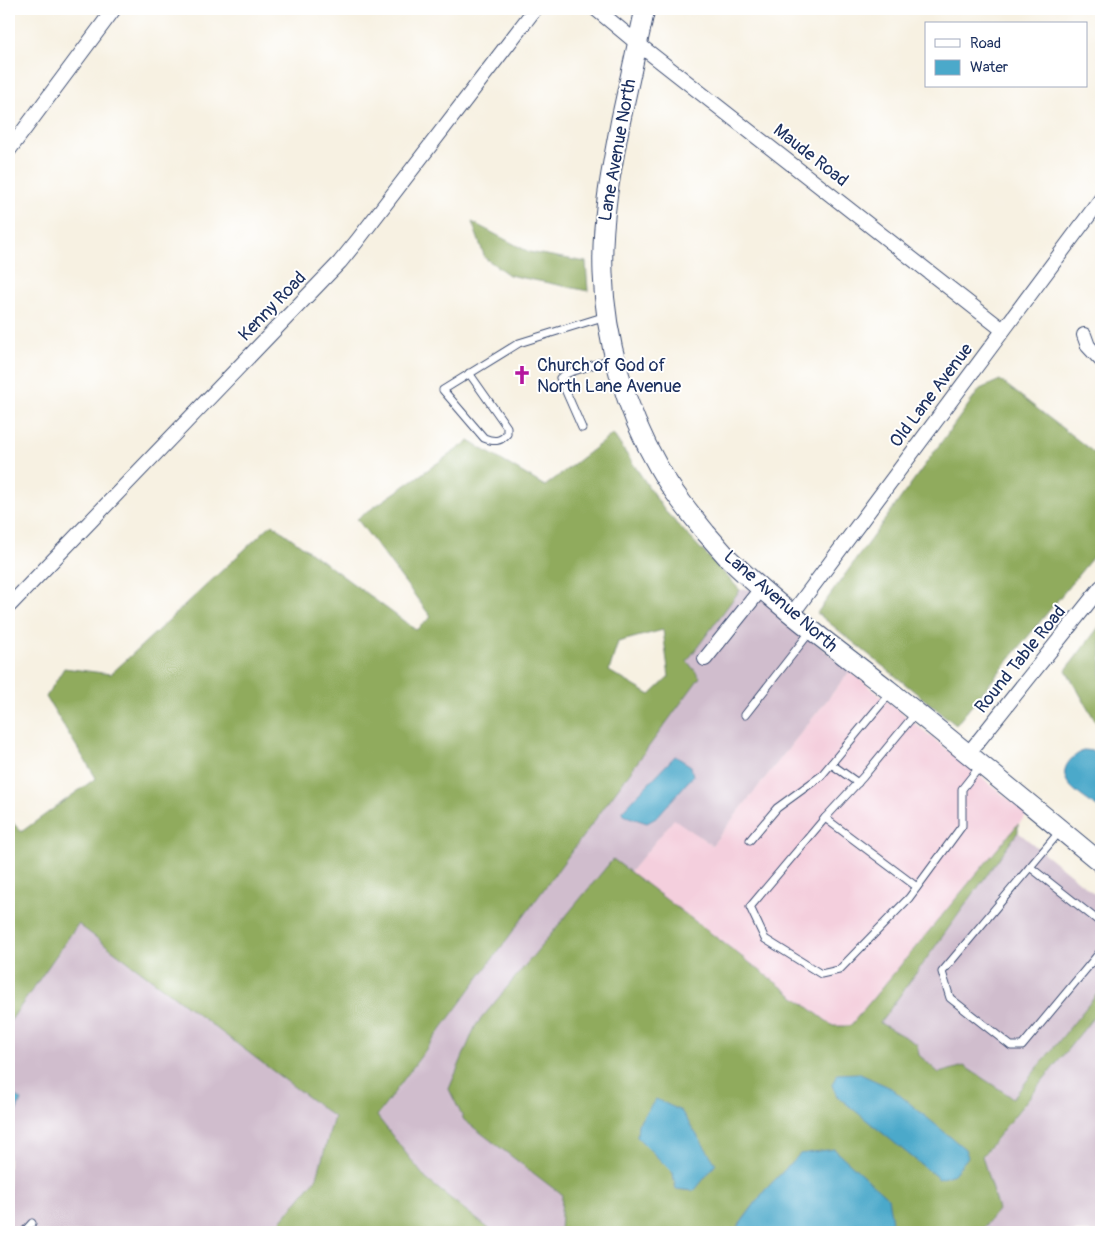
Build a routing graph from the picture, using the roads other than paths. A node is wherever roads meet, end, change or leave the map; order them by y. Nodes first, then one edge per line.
1 (114, 9) edge
2 (536, 9) edge
3 (596, 9) edge
4 (645, 9) edge
5 (637, 43) junction
6 (9, 150) edge
7 (1101, 200) edge
8 (607, 316) junction
9 (1003, 330) junction
10 (1084, 335) dead end
11 (615, 358) junction
12 (1101, 360) edge
13 (469, 373) junction
14 (582, 428) dead end
15 (1101, 587) edge
16 (761, 589) junction
17 (9, 606) edge
18 (792, 614) junction
19 (812, 630) junction
20 (704, 658) dead end
21 (891, 692) junction
22 (916, 712) junction
23 (745, 715) dead end
24 (975, 759) junction
25 (831, 764) junction
26 (858, 783) junction
27 (825, 818) junction
28 (1061, 830) junction
29 (750, 840) dead end
30 (1101, 863) edge
31 (1030, 868) junction
32 (917, 887) junction
33 (1101, 923) edge
34 (1101, 951) edge
35 (32, 1223) dead end
36 (24, 1232) edge

1 - 6 street
2 - 17 street, Kenny Road
3 - 5 street, Maude Road
4 - 5 main road, Lane Avenue North
5 - 8 main road, Lane Avenue North
5 - 9 street, Maude Road
7 - 9 street, Old Lane Avenue
8 - 11 main road, Lane Avenue North
8 - 13 lane
9 - 18 street, Old Lane Avenue
10 - 12 street
11 - 14 lane
11 - 16 main road, Lane Avenue North
13 - 13 lane
15 - 24 street, Round Table Road
16 - 18 main road, Lane Avenue North
16 - 20 street
18 - 19 main road, Lane Avenue North
19 - 21 main road, Lane Avenue North
19 - 23 lane
21 - 22 main road, Lane Avenue North
21 - 25 lane
22 - 24 main road, Lane Avenue North
22 - 26 lane
24 - 28 main road, Lane Avenue North
24 - 32 lane
25 - 26 lane
25 - 29 lane
26 - 27 lane
27 - 32 lane
27 - 32 lane
28 - 30 main road, Lane Avenue North
28 - 31 lane
31 - 33 lane
31 - 34 lane
35 - 36 lane

